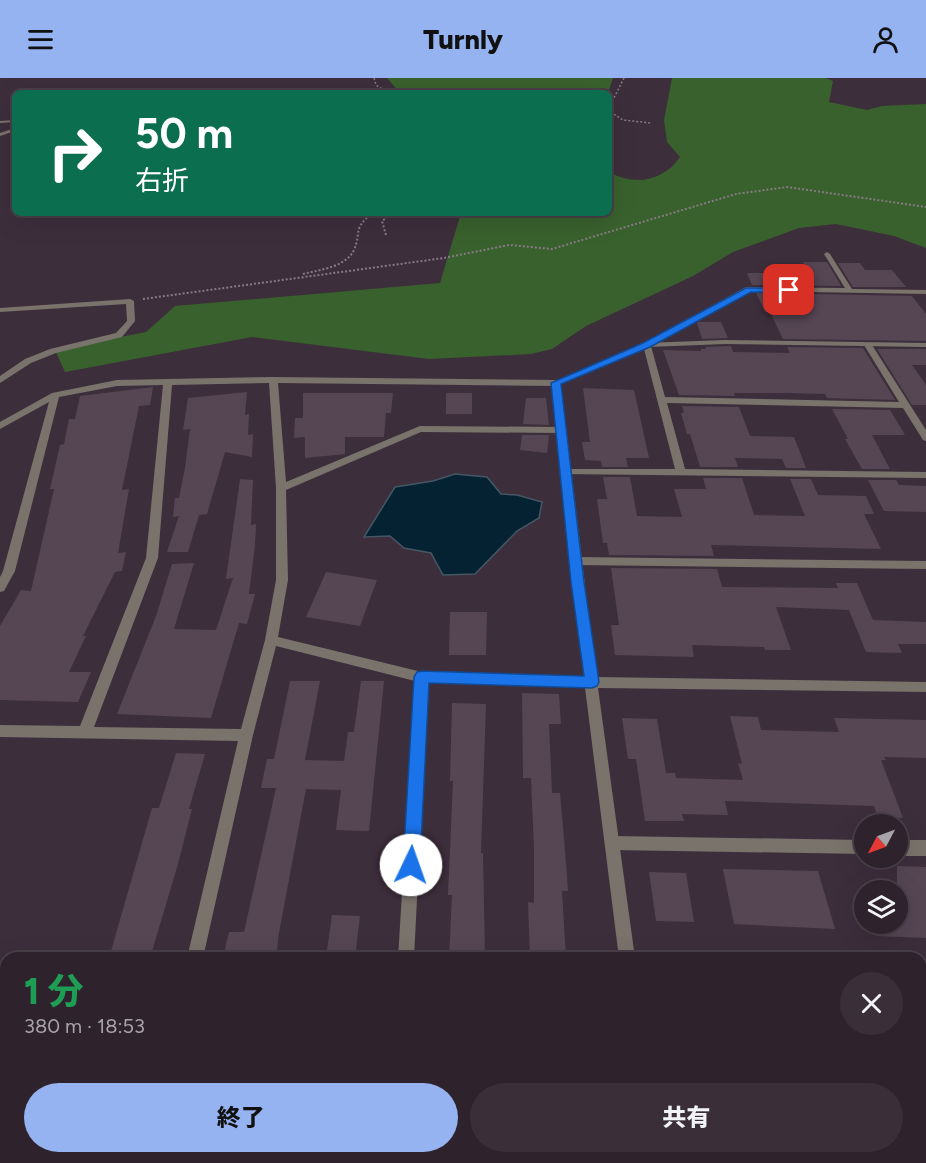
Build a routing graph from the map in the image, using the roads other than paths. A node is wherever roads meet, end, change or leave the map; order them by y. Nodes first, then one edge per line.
1 (826, 254) dead end
2 (850, 291) junction
3 (926, 292) edge
4 (0, 310) edge
5 (647, 345) junction
6 (868, 345) junction
7 (926, 345) edge
8 (0, 380) edge
9 (273, 380) junction
10 (168, 382) junction
11 (556, 383) junction
12 (55, 395) junction
13 (662, 400) junction
14 (906, 405) junction
15 (0, 426) edge
16 (562, 430) junction
17 (926, 438) edge
18 (566, 472) junction
19 (681, 472) junction
20 (926, 475) edge
21 (281, 488) junction
22 (575, 561) junction
23 (926, 566) edge
24 (0, 588) edge
25 (271, 640) junction
26 (422, 677) junction
27 (592, 682) junction
28 (926, 687) edge
29 (0, 731) edge
30 (86, 732) junction
31 (246, 735) junction
32 (613, 843) junction
33 (854, 847) edge
34 (908, 848) edge
35 (926, 848) edge
36 (196, 952) edge
37 (406, 952) edge
38 (626, 952) edge

1 - 2 street
2 - 3 street
2 - 5 street
4 - 8 street
5 - 6 street
5 - 11 street
5 - 13 street
6 - 7 street
6 - 14 street
9 - 10 street
9 - 11 street
9 - 21 street
10 - 12 street
10 - 30 street
11 - 16 street
12 - 15 street
12 - 24 street
13 - 14 street
13 - 19 street
14 - 17 street
16 - 18 street
16 - 21 street
18 - 19 street
18 - 22 street
19 - 20 street
21 - 25 street
22 - 23 street
22 - 27 street
25 - 26 street
25 - 31 street
26 - 27 street
26 - 37 street
27 - 28 street
27 - 32 street
29 - 30 street
30 - 31 street
31 - 36 street
32 - 33 street
32 - 38 street
34 - 35 street

